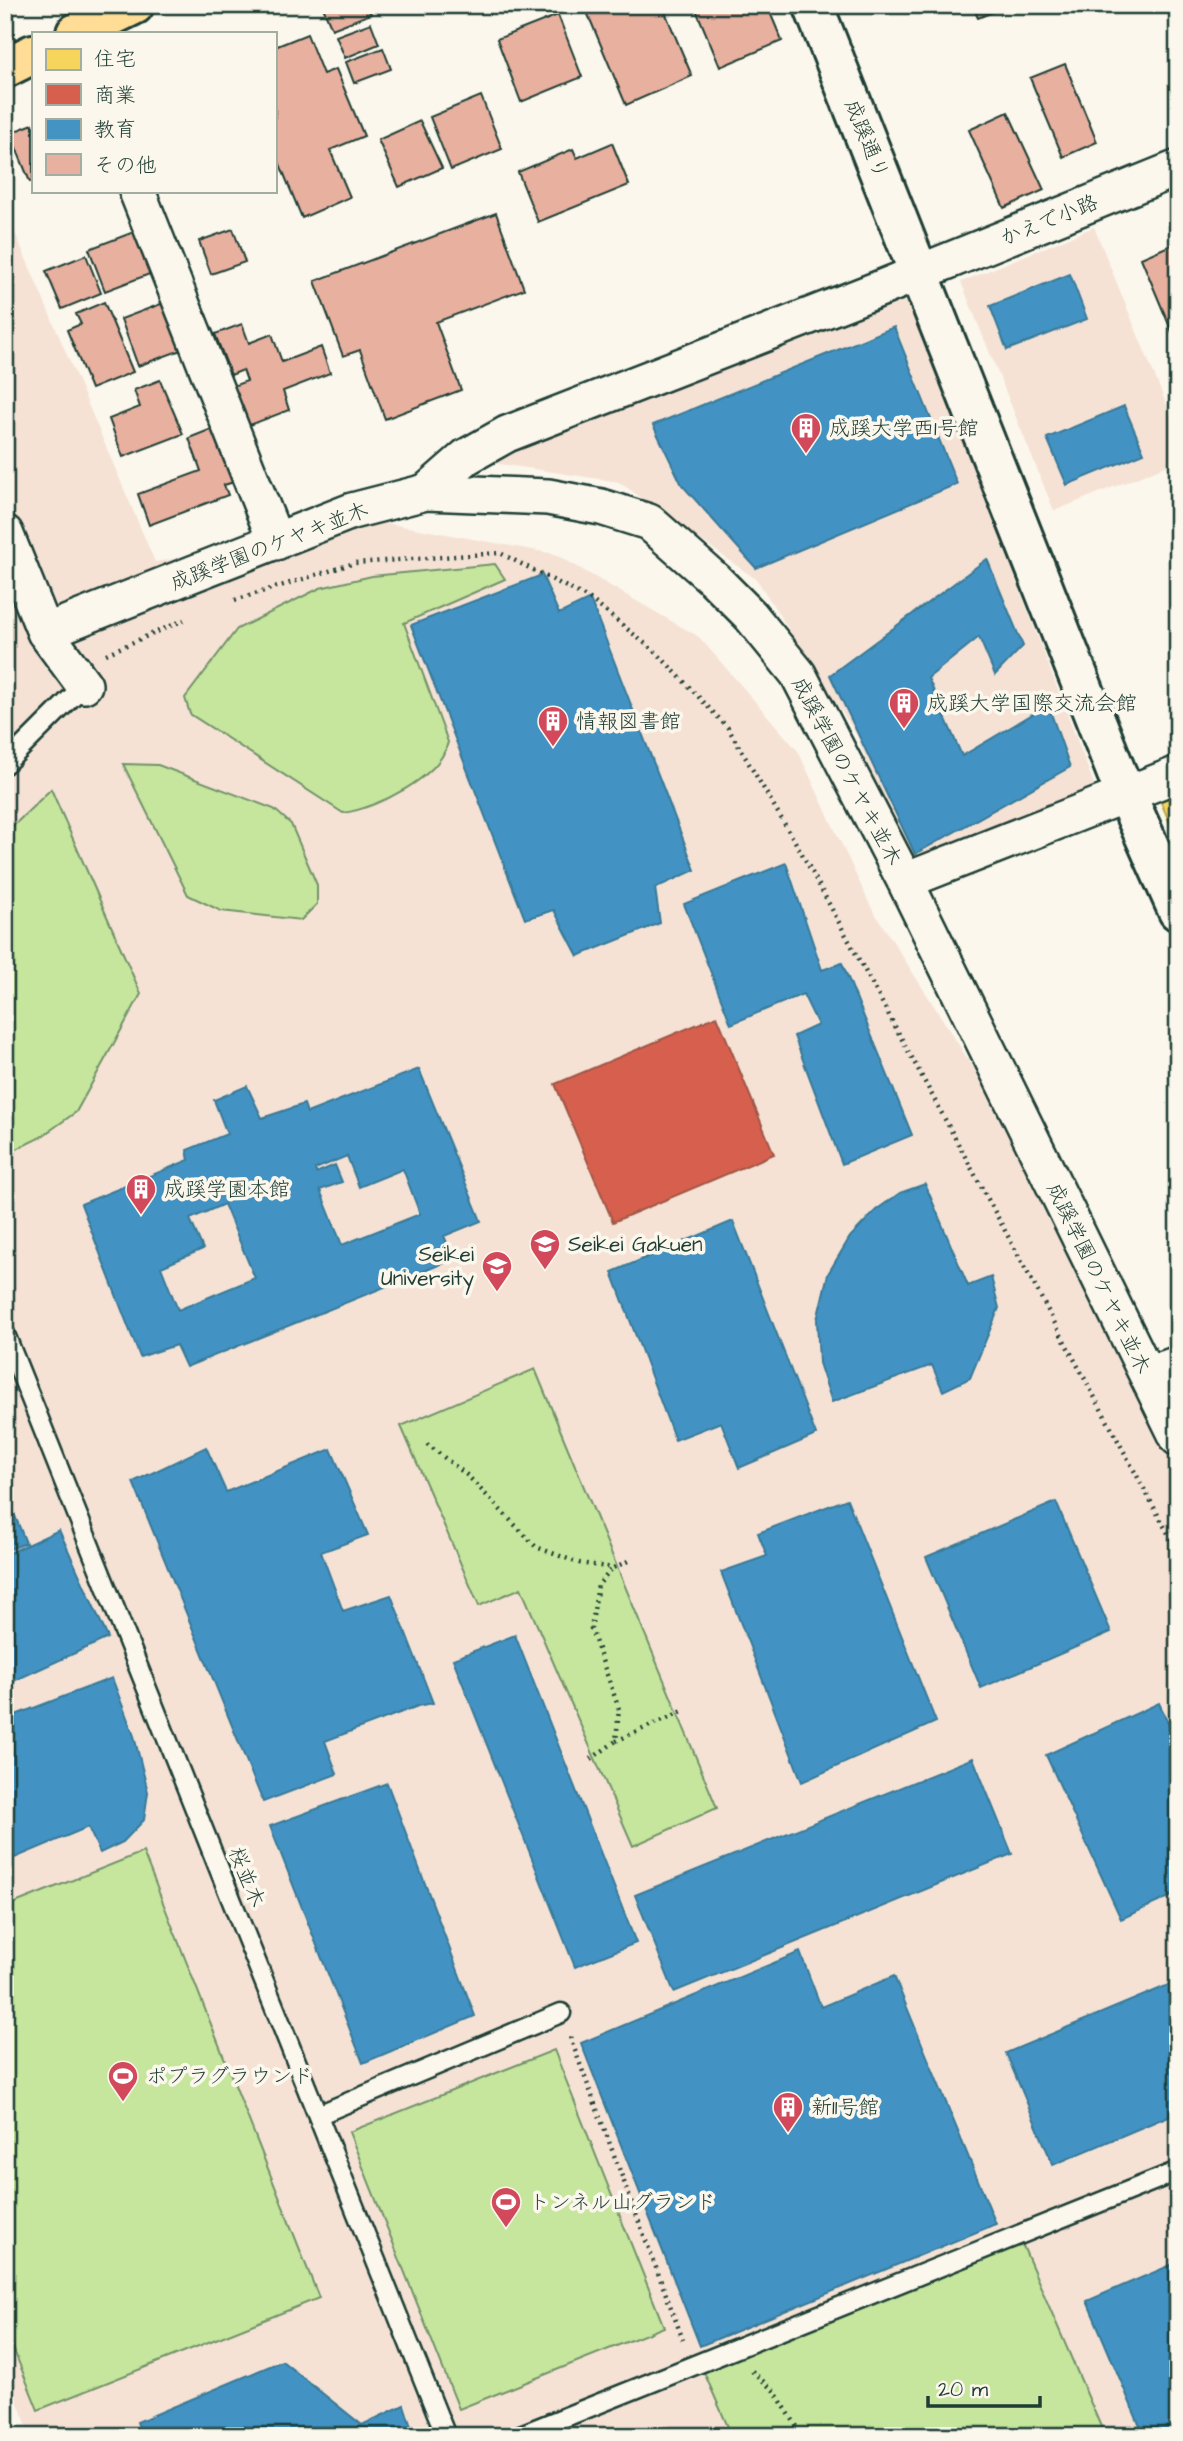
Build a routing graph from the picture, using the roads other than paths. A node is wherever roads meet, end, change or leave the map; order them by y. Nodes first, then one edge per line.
1 (134, 5) edge
2 (813, 5) edge
3 (78, 32) edge
4 (32, 54) edge
5 (5, 68) edge
6 (1178, 168) edge
7 (137, 192) edge
8 (921, 273) junction
9 (426, 492) junction
10 (5, 533) edge
11 (275, 542) junction
12 (45, 632) junction
13 (84, 685) joint
14 (5, 764) edge
15 (1178, 774) edge
16 (1125, 795) junction
17 (905, 881) junction
18 (1178, 911) edge
19 (5, 1334) edge
20 (1162, 1369) edge
21 (1178, 1438) edge
22 (561, 2013) road end
23 (318, 2115) junction
24 (1178, 2171) edge
25 (446, 2436) edge
26 (518, 2436) edge

1 - 3 main road
2 - 8 street, 成蹊通り
4 - 5 main road
6 - 8 street, かえで小路
7 - 11 street
8 - 9 street, かえで小路
8 - 16 street, 成蹊通り
9 - 11 street, 成蹊学園のケヤキ並木
9 - 17 street, 成蹊学園のケヤキ並木
10 - 12 street
11 - 12 street, 成蹊学園のケヤキ並木
12 - 13 street
13 - 14 lane
15 - 16 street
16 - 17 street
16 - 18 street
17 - 20 street, 成蹊学園のケヤキ並木
19 - 23 lane, 桜並木
20 - 21 street, 成蹊学園のケヤキ並木
22 - 23 lane
23 - 25 lane, 桜並木
24 - 26 lane

